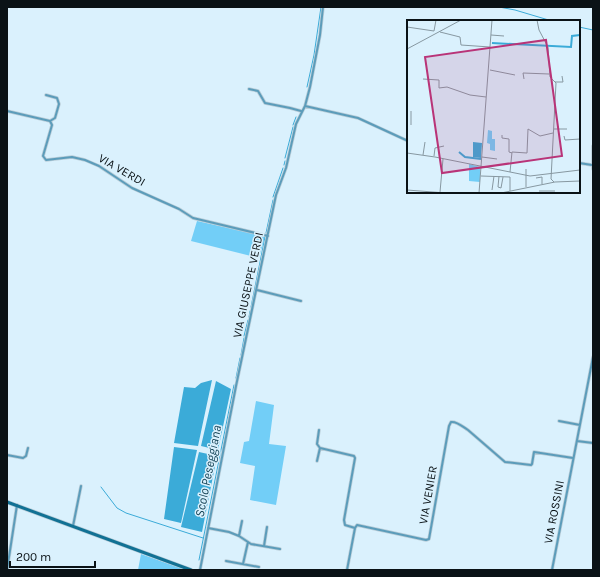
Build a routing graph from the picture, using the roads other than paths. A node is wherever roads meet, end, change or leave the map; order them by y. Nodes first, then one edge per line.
1 (323, 7) edge
2 (249, 89) dead end
3 (46, 95) dead end
4 (305, 106) junction
5 (7, 111) edge
6 (301, 111) junction
7 (50, 121) junction
8 (407, 141) edge
9 (593, 146) edge
10 (580, 164) edge
11 (592, 165) edge
12 (593, 169) edge
13 (268, 236) junction
14 (257, 290) junction
15 (301, 301) dead end
16 (593, 357) edge
17 (559, 421) dead end
18 (580, 425) junction
19 (319, 430) dead end
20 (577, 441) junction
21 (593, 443) edge
22 (28, 448) dead end
23 (320, 448) junction
24 (7, 455) edge
25 (573, 458) junction
26 (317, 461) dead end
27 (81, 486) dead end
28 (7, 502) edge
29 (17, 505) junction
30 (242, 521) dead end
31 (73, 526) junction
32 (267, 527) dead end
33 (208, 528) junction
34 (356, 528) junction
35 (239, 536) junction
36 (248, 542) junction
37 (264, 546) junction
38 (280, 548) dead end
39 (226, 561) dead end
40 (243, 564) junction
41 (259, 567) dead end
42 (7, 570) edge
43 (191, 570) edge
44 (200, 570) edge
45 (347, 570) edge
46 (552, 570) edge

1 - 4 street, VIA GIUSEPPE VERDI
2 - 6 street
3 - 7 street
4 - 6 street, VIA GIUSEPPE VERDI
4 - 8 street
5 - 7 street
6 - 13 street, VIA GIUSEPPE VERDI
7 - 13 street, VIA VERDI
9 - 11 street
10 - 11 street
11 - 12 street
13 - 14 street, VIA GIUSEPPE VERDI
14 - 15 street
14 - 33 street, VIA GIUSEPPE VERDI
16 - 18 street, VIA ROSSINI
17 - 18 street
18 - 20 street, VIA ROSSINI
19 - 23 street
20 - 21 street
20 - 25 street, VIA ROSSINI
22 - 24 street
23 - 26 street
23 - 34 street
25 - 34 street, VIA VENIER
25 - 46 street, VIA ROSSINI
27 - 31 street
28 - 29 main road
29 - 31 main road
29 - 42 street
30 - 35 street
31 - 43 main road
32 - 37 street
33 - 35 street
33 - 44 street, VIA GIUSEPPE VERDI
34 - 45 street
35 - 36 street
36 - 37 street
36 - 40 street
37 - 38 street
39 - 40 street
40 - 41 street

